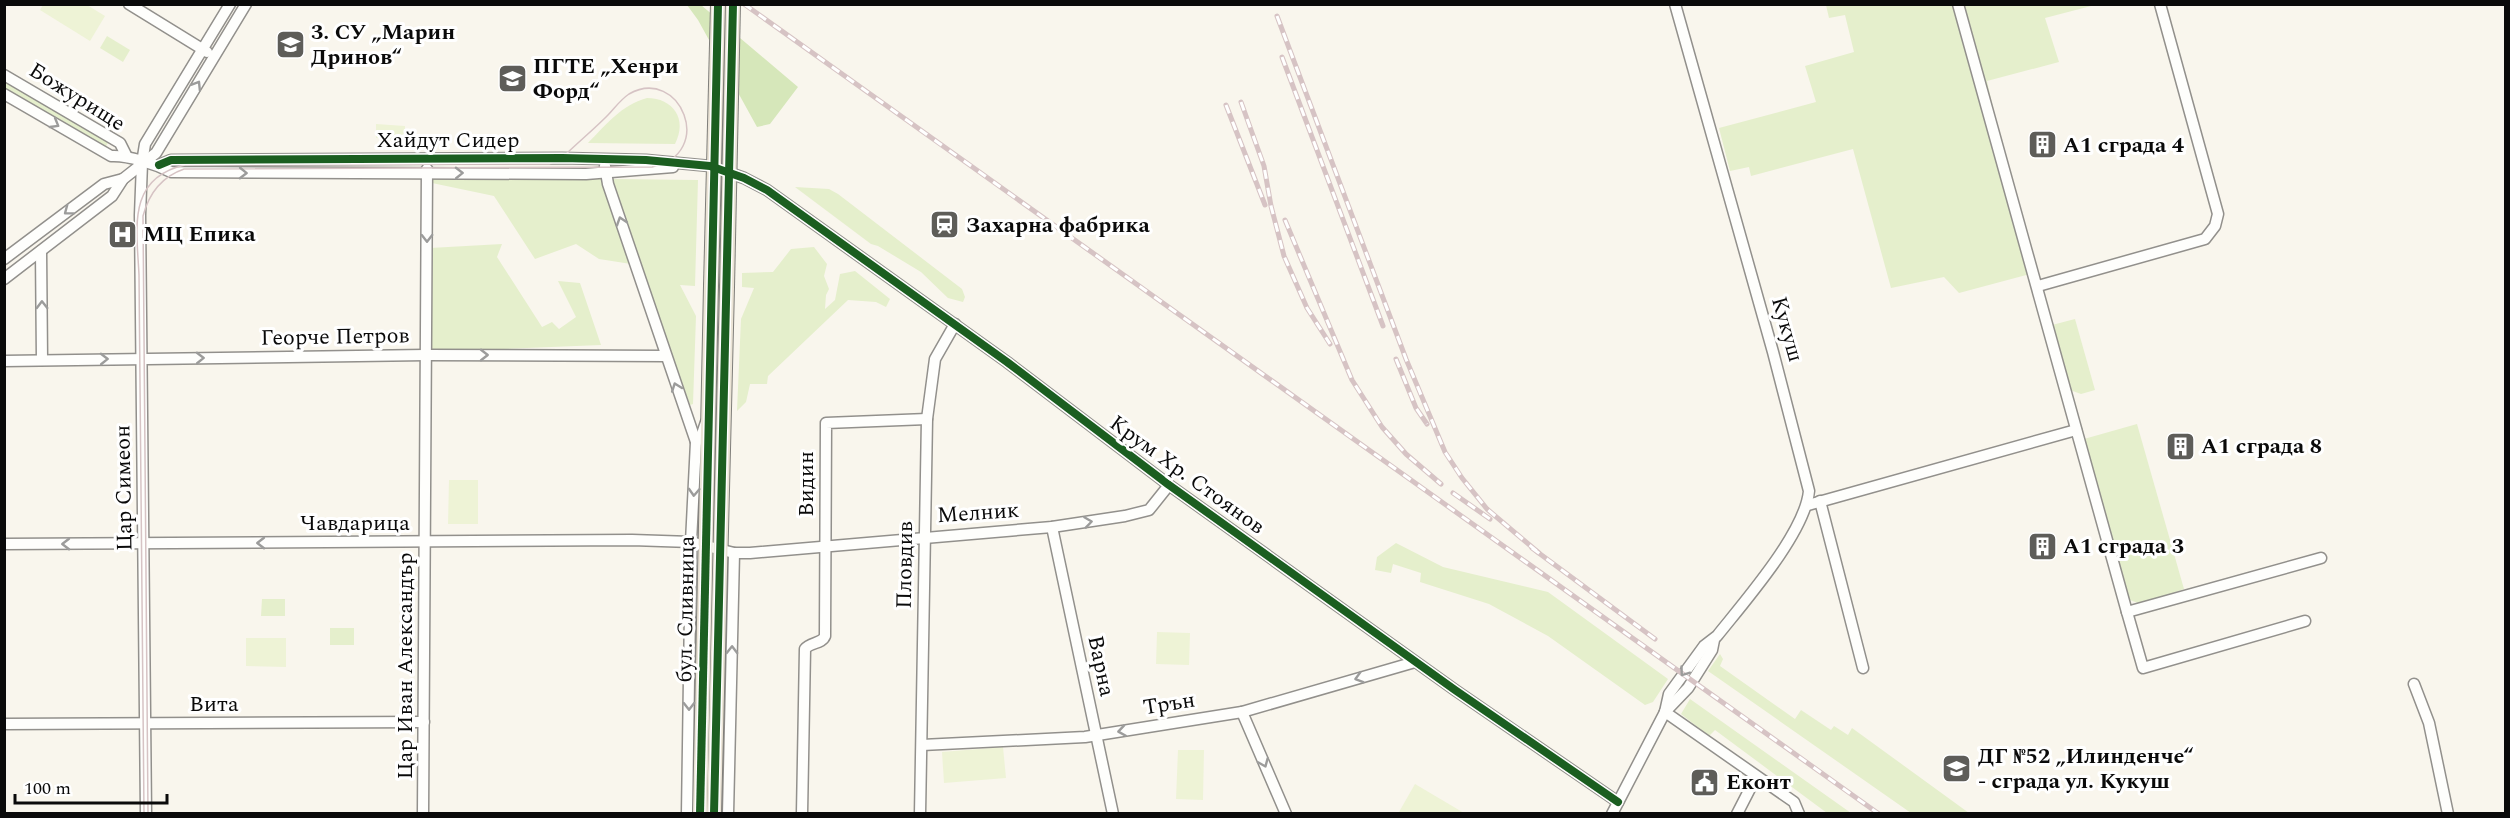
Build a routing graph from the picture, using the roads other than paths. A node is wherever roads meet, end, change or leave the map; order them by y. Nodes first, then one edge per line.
1 (129, 4) edge
2 (230, 4) edge
3 (246, 4) edge
4 (718, 4) edge
5 (733, 4) edge
6 (1675, 4) edge
7 (1958, 4) edge
8 (2160, 4) edge
9 (202, 49) junction
10 (215, 56) junction
11 (4, 75) edge
12 (4, 94) edge
13 (126, 155) junction
14 (604, 158) junction
15 (428, 159) junction
16 (142, 163) junction
17 (696, 164) junction
18 (159, 165) junction
19 (427, 173) junction
20 (605, 173) junction
21 (738, 175) joint
22 (123, 179) junction
23 (41, 251) junction
24 (4, 259) edge
25 (4, 279) edge
26 (2038, 285) junction
27 (955, 324) junction
28 (426, 355) junction
29 (666, 356) junction
30 (142, 359) junction
31 (42, 360) junction
32 (4, 361) edge
33 (711, 405) junction
34 (927, 418) junction
35 (2076, 430) junction
36 (696, 442) junction
37 (1169, 485) junction
38 (1820, 501) junction
39 (1808, 505) junction
40 (1052, 527) junction
41 (925, 537) junction
42 (425, 542) junction
43 (691, 542) junction
44 (4, 544) edge
45 (144, 544) junction
46 (705, 546) junction
47 (825, 546) junction
48 (727, 551) junction
49 (2321, 558) dead end
50 (2127, 612) junction
51 (2306, 621) dead end
52 (1415, 662) junction
53 (1863, 668) dead end
54 (2414, 684) dead end
55 (1242, 712) junction
56 (1665, 712) junction
57 (424, 722) junction
58 (4, 724) edge
59 (145, 724) junction
60 (1096, 735) junction
61 (922, 745) junction
62 (1756, 777) junction
63 (1618, 802) junction
64 (146, 813) edge
65 (423, 813) edge
66 (687, 813) edge
67 (700, 813) edge
68 (714, 813) edge
69 (728, 813) edge
70 (802, 813) edge
71 (920, 813) edge
72 (1113, 813) edge
73 (1286, 813) edge
74 (1612, 813) edge
75 (1737, 813) edge
76 (1799, 813) edge
77 (2448, 813) edge

1 - 9 street
2 - 9 street, Цар Симеон
3 - 10 street
4 - 33 main road, бул. Сливница, bridge
5 - 48 main road, бул. Сливница, bridge
6 - 39 street, Кукуш
7 - 26 street
8 - 26 street
9 - 10 street
9 - 16 street, Цар Симеон
16 -> 10 street
11 - 13 street, Божурище
12 -> 13 street, Божурище
13 - 16 street, Божурище
14 - 15 street, Хайдут Сидер
14 - 17 street, Хайдут Сидер
14 - 20 street
15 - 18 street, Хайдут Сидер
15 - 19 street, Цар Иван Александър
16 - 18 street, Хайдут Сидер
16 - 22 street
16 - 30 street, Цар Симеон
17 - 20 street, Хайдут Сидер
17 - 21 street, Хайдут Сидер
18 -> 19 street, Хайдут Сидер
19 -> 20 street, Хайдут Сидер
19 -> 28 street, Цар Иван Александър
29 -> 20 street
21 - 27 street, Крум Хр. Стоянов
22 - 23 street
22 -> 24 street
23 - 25 street
31 -> 23 street
26 - 35 street
27 - 34 street, Пловдив
27 - 37 street, Крум Хр. Стоянов
28 -> 29 street, Георче Петров
30 -> 28 street, Георче Петров
28 - 42 street, Цар Иван Александър
36 -> 29 street
31 -> 30 street, Георче Петров
30 - 45 street, Цар Симеон
31 - 32 street, Георче Петров
33 - 36 street, бул. Сливница
33 - 46 main road, бул. Сливница
34 - 41 street, Пловдив
34 - 47 street, Видин
35 - 38 street
35 - 50 street
36 -> 43 street, бул. Сливница
40 -> 37 street, Мелник
37 - 52 street, Крум Хр. Стоянов
38 - 39 street
38 - 53 street
39 - 56 street, Кукуш
40 - 41 street, Мелник
40 - 60 street, Варна
41 - 47 street, Мелник
41 - 61 street, Пловдив
42 - 43 street, Чавдарица
42 -> 45 street, Чавдарица
42 - 57 street, Цар Иван Александър
43 - 46 street, Чавдарица
43 -> 66 street, бул. Сливница
45 -> 44 street, Чавдарица
45 - 59 street, Цар Симеон
46 - 48 street, Мелник
46 - 67 main road, бул. Сливница
47 - 48 street, Мелник
47 - 70 street, Видин
48 - 68 main road, бул. Сливница
69 -> 48 street, бул. Сливница
49 - 50 street
50 - 51 street
52 -> 55 street, Трън
52 - 63 street, Крум Хр. Стоянов
54 - 77 street
55 -> 60 street, Трън
55 -> 73 street
56 - 62 street
56 - 63 street, Кукуш
57 - 59 street, Вита
57 - 65 street, Цар Иван Александър
58 - 59 street, Вита
59 - 64 street, Цар Симеон
60 - 61 street, Трън
60 - 72 street, Варна
61 - 71 street, Пловдив
62 - 75 street
62 - 76 street
63 - 74 street, Кукуш

